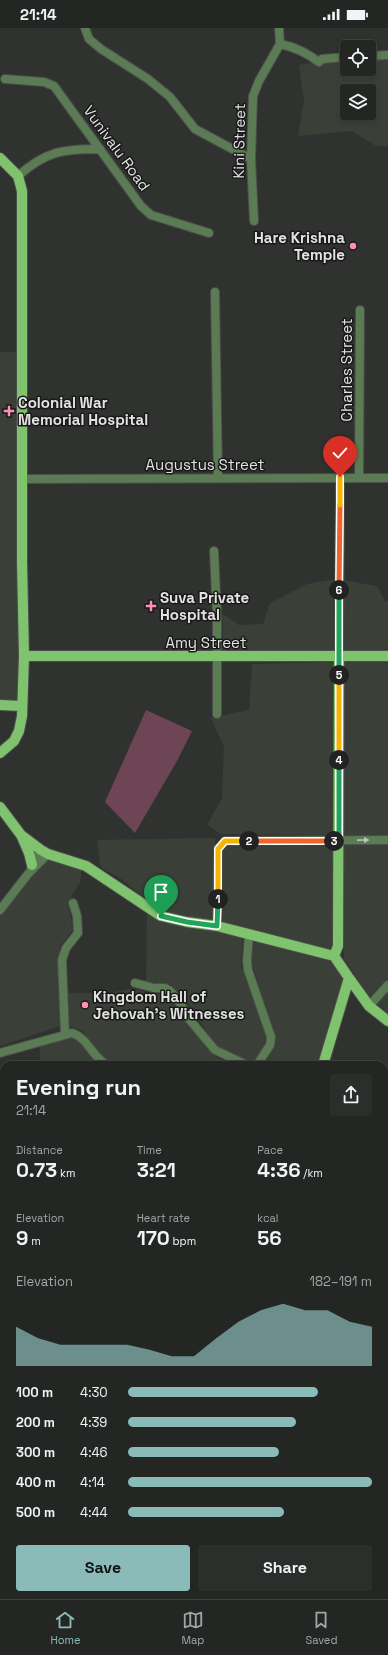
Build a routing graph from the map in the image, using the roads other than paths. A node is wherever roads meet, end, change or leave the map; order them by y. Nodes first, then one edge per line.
1 (85, 28) edge
2 (279, 28) edge
3 (280, 44) junction
4 (388, 55) edge
5 (376, 56) edge
6 (340, 58) edge
7 (5, 79) dead end
8 (100, 149) junction
9 (0, 158) edge
10 (251, 159) junction
11 (18, 176) junction
12 (254, 221) dead end
13 (209, 233) dead end
14 (215, 292) dead end
15 (360, 310) dead end
16 (218, 477) junction
17 (340, 477) junction
18 (360, 478) junction
19 (388, 478) edge
20 (22, 479) junction
21 (214, 551) dead end
22 (24, 656) junction
23 (339, 656) junction
24 (388, 656) edge
25 (217, 657) junction
26 (0, 705) edge
27 (21, 706) junction
28 (217, 714) dead end
29 (0, 753) edge
30 (0, 807) edge
31 (21, 835) junction
32 (388, 840) edge
33 (339, 841) junction
34 (44, 852) junction
35 (30, 870) junction
36 (73, 903) dead end
37 (0, 910) edge
38 (217, 926) junction
39 (249, 934) junction
40 (334, 956) junction
41 (349, 978) junction
42 (135, 983) dead end
43 (388, 985) edge
44 (369, 1006) junction
45 (388, 1020) edge
46 (65, 1034) junction
47 (0, 1053) edge
48 (99, 1061) edge
49 (238, 1061) edge
50 (260, 1061) edge
51 (324, 1061) edge

1 - 10 street
2 - 3 street
3 - 6 street
3 - 10 street, Kini Street
4 - 5 street
7 - 8 street, Vunivalu Road
8 - 11 street
8 - 13 street, Vunivalu Road
9 - 11 main road
10 - 12 street, Kini Street
11 - 20 main road
14 - 16 street
15 - 18 street, Charles Street
16 - 17 street, Augustus Street
16 - 20 street, Augustus Street
17 - 18 street, Augustus Street
17 - 23 street
18 - 19 street, Augustus Street
20 - 22 main road
21 - 25 street
22 - 25 main road, Amy Street
22 - 27 main road
23 - 24 main road, Amy Street
23 - 25 main road, Amy Street
23 - 33 main road
25 - 28 street
26 - 27 main road
27 - 29 main road
30 - 31 main road
31 - 34 main road
31 - 35 main road
33 -> 32 street
33 - 38 street
33 - 40 main road
34 - 35 street
34 - 38 main road
35 - 37 street
36 - 46 street
38 - 39 main road
39 - 40 main road
39 - 50 street
40 - 41 main road
41 - 44 main road
41 - 51 main road
42 - 49 street
43 - 44 street
44 - 45 main road
46 - 47 street
46 - 48 street

